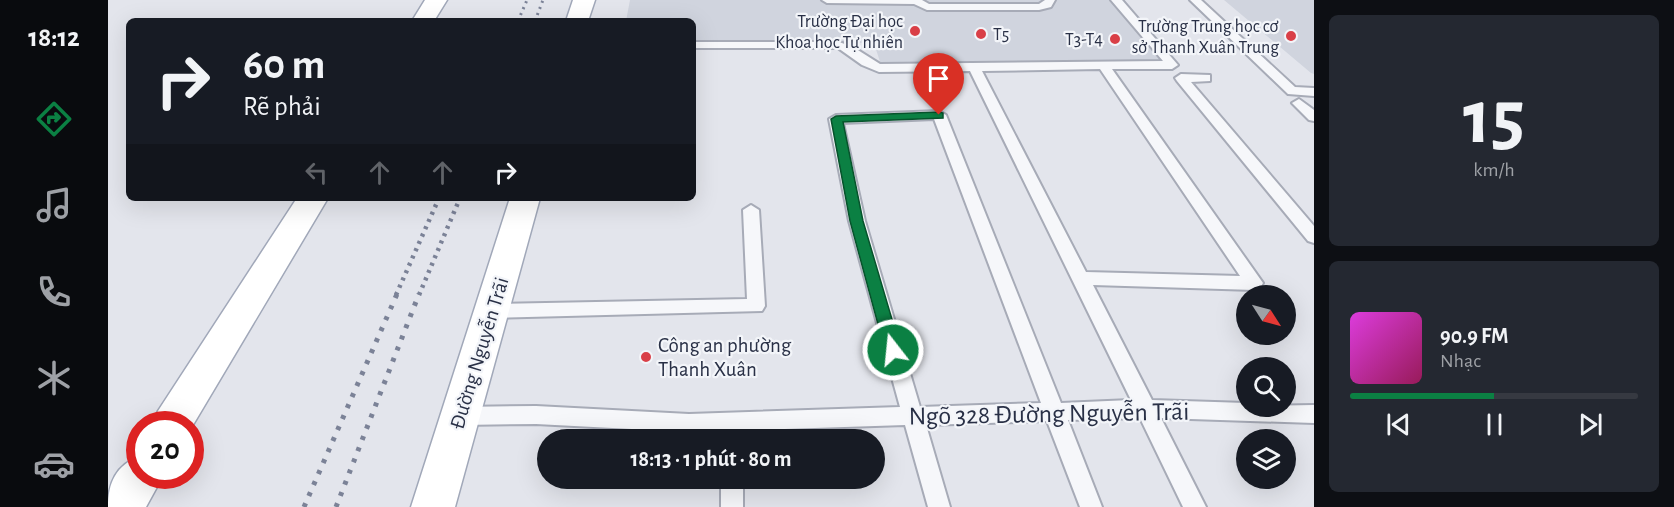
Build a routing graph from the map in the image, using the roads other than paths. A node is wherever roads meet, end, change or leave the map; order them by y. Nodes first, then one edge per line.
1 (436, 0) edge
2 (584, 0) edge
3 (827, 0) edge
4 (1050, 0) edge
5 (1116, 0) edge
6 (1195, 0) edge
7 (914, 1) edge
8 (425, 18) edge
9 (578, 18) edge
10 (696, 45) edge
11 (1104, 67) junction
12 (975, 68) junction
13 (1206, 78) dead end
14 (1314, 92) edge
15 (1314, 103) edge
16 (1314, 117) edge
17 (311, 201) edge
18 (524, 201) edge
19 (751, 210) dead end
20 (1314, 237) edge
21 (1080, 278) junction
22 (491, 311) junction
23 (1146, 409) junction
24 (180, 411) edge
25 (1055, 412) junction
26 (1314, 414) edge
27 (911, 415) junction
28 (460, 416) junction
29 (707, 429) edge
30 (754, 429) edge
31 (133, 489) edge
32 (732, 489) edge
33 (121, 507) edge
34 (433, 507) edge
35 (732, 507) edge
36 (939, 507) edge
37 (1091, 507) edge
38 (1195, 507) edge

1 - 8 main road
2 - 9 main road
3 - 7 lane
4 - 7 lane
5 - 11 lane
6 - 14 lane
10 - 12 lane
11 - 12 lane
11 - 21 lane
12 - 21 lane
13 - 20 lane
15 - 16 lane
17 - 24 main road
18 - 22 main road, Đường Nguyễn Trãi
19 - 22 lane
21 - 23 lane
22 - 28 main road, Đường Nguyễn Trãi
23 - 25 lane, Ngõ 328 Đường Nguyễn Trãi
23 - 26 lane, Ngõ 328 Đường Nguyễn Trãi
23 - 38 lane
25 - 27 lane, Ngõ 328 Đường Nguyễn Trãi
25 - 27 lane
25 - 37 lane
27 - 30 lane, Ngõ 328 Đường Nguyễn Trãi
27 - 36 lane
28 - 29 lane, Ngõ 328 Đường Nguyễn Trãi
28 - 34 main road, Đường Nguyễn Trãi
31 - 33 main road
32 - 35 lane

